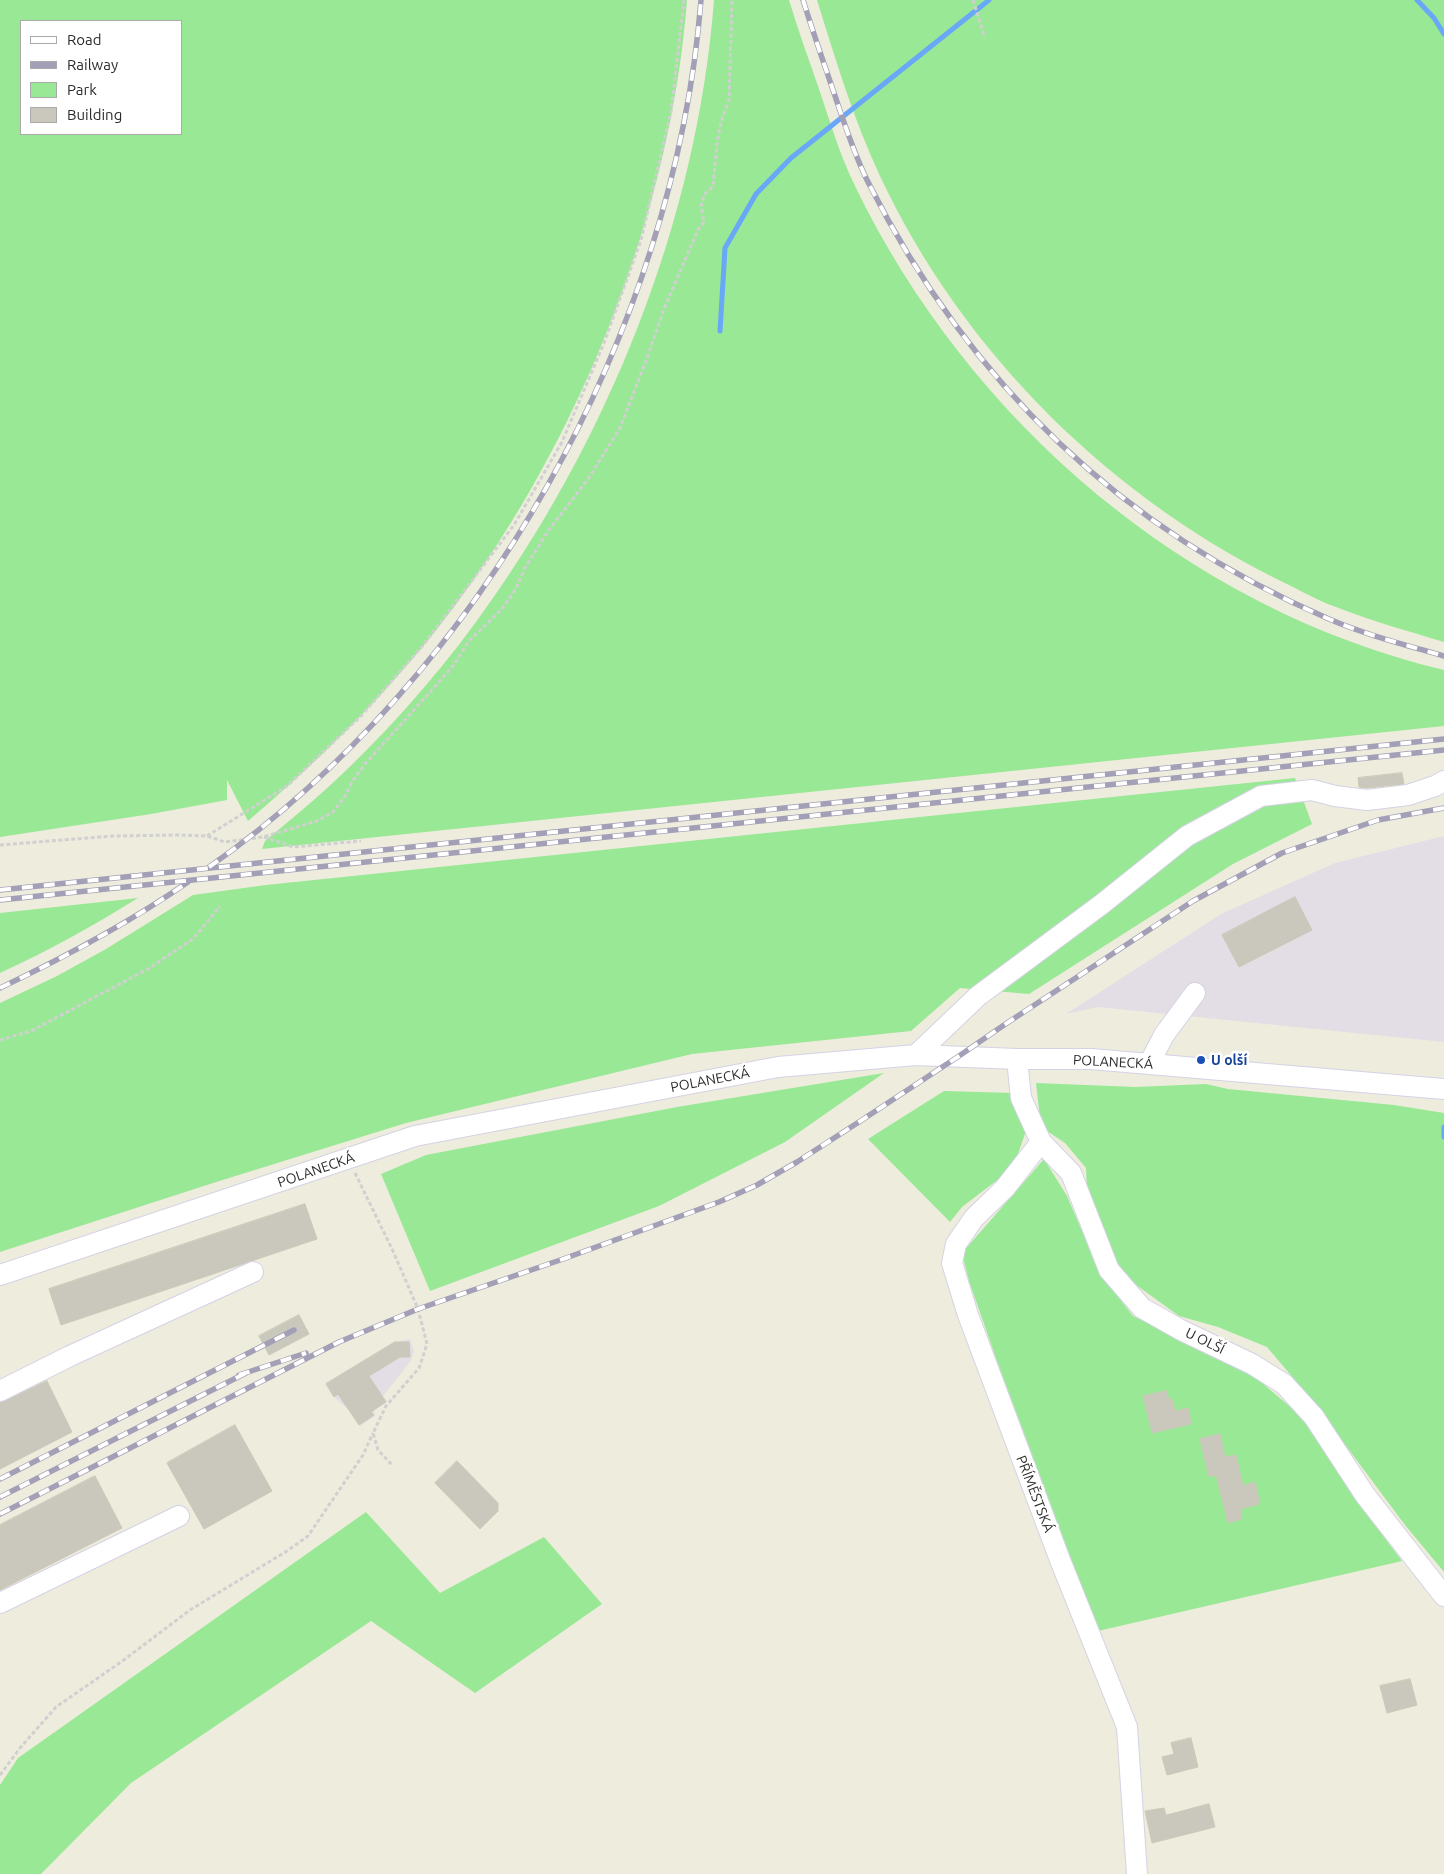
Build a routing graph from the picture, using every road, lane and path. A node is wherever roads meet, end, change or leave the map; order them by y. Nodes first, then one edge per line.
1 (684, 0) edge
2 (732, 0) edge
3 (972, 0) edge
4 (985, 38) dead end
5 (1444, 781) edge
6 (207, 836) junction
7 (263, 837) junction
8 (361, 841) dead end
9 (0, 845) edge
10 (220, 906) dead end
11 (1195, 993) dead end
12 (0, 1040) edge
13 (916, 1055) junction
14 (1017, 1060) junction
15 (1149, 1064) junction
16 (1444, 1089) edge
17 (1041, 1142) junction
18 (348, 1159) junction
19 (253, 1272) dead end
20 (0, 1275) edge
21 (0, 1391) edge
22 (373, 1433) junction
23 (393, 1466) dead end
24 (179, 1516) dead end
25 (1444, 1596) edge
26 (0, 1603) edge
27 (0, 1775) edge
28 (1137, 1874) edge

1 - 6 path
2 - 7 path
3 - 4 path
5 - 13 street
6 - 7 path
6 - 9 path
7 - 8 path
10 - 12 path
11 - 15 street
13 - 14 street, POLANECKÁ
13 - 18 street, POLANECKÁ
14 - 15 street, POLANECKÁ
14 - 17 street, U OLŠÍ
15 - 16 street, POLANECKÁ
17 - 25 street, U OLŠÍ
17 - 28 street, PŘÍMĚSTSKÁ
18 - 20 street, POLANECKÁ
18 - 22 path
19 - 21 street
22 - 23 path
22 - 27 path
24 - 26 street

